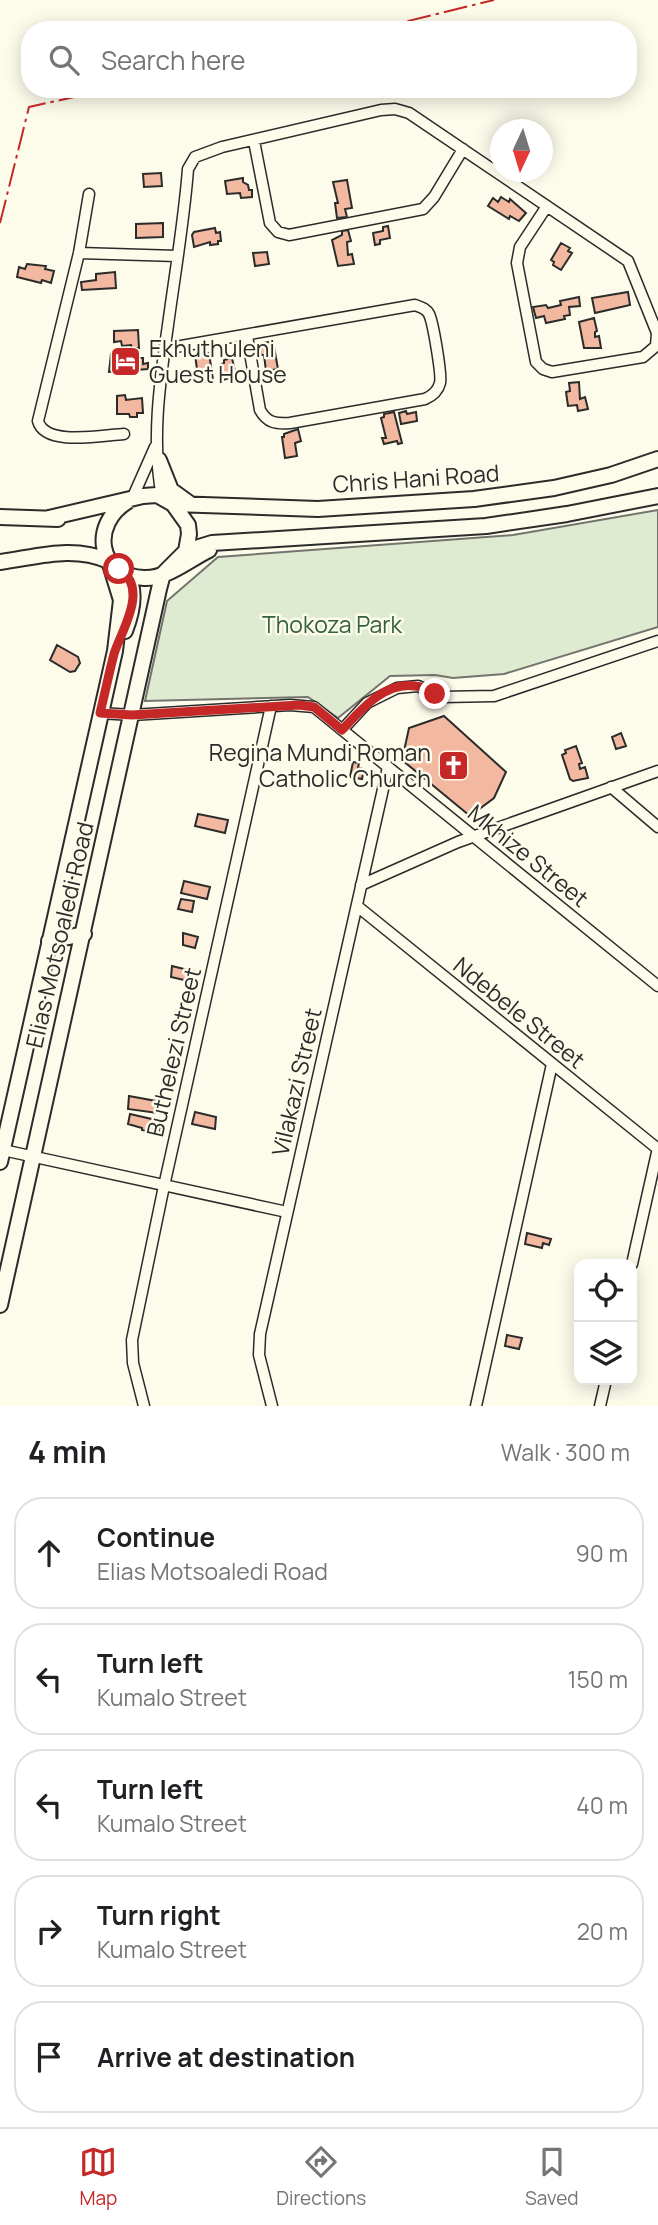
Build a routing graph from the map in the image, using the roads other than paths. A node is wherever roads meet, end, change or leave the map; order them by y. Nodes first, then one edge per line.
1 (254, 141) junction
2 (463, 149) junction
3 (89, 194) dead end
4 (547, 206) junction
5 (79, 253) junction
6 (177, 256) junction
7 (657, 333) edge
8 (247, 336) junction
9 (164, 349) junction
10 (124, 434) dead end
11 (158, 436) junction
12 (658, 459) edge
13 (159, 460) junction
14 (658, 496) edge
15 (132, 499) junction
16 (168, 500) junction
17 (191, 504) junction
18 (114, 512) junction
19 (0, 517) edge
20 (49, 518) junction
21 (237, 541) junction
22 (186, 551) junction
23 (0, 562) edge
24 (109, 562) junction
25 (125, 573) junction
26 (163, 574) junction
27 (658, 640) edge
28 (115, 651) junction
29 (271, 706) junction
30 (100, 713) junction
31 (132, 715) junction
32 (342, 730) junction
33 (388, 767) junction
34 (658, 771) edge
35 (611, 787) junction
36 (658, 827) edge
37 (474, 837) junction
38 (361, 885) junction
39 (357, 906) junction
40 (84, 934) junction
41 (49, 942) junction
42 (658, 986) edge
43 (552, 1064) junction
44 (658, 1149) edge
45 (1, 1156) edge
46 (34, 1156) junction
47 (164, 1186) junction
48 (287, 1212) junction
49 (633, 1259) edge
50 (0, 1305) edge
51 (605, 1385) edge
52 (144, 1406) edge
53 (272, 1406) edge
54 (476, 1406) edge
55 (600, 1406) edge

1 - 2 street
1 - 2 street
1 - 6 street
2 - 4 street
3 - 5 street
4 - 7 street
4 - 7 street
5 - 6 street
5 - 10 street
6 - 9 street
8 - 8 street
8 - 9 street
9 - 11 street
11 - 13 street
11 - 15 street
12 - 17 main road, Chris Hani Road
13 - 16 street
13 - 17 main road
14 - 21 main road
15 - 16 main road
15 - 18 main road
15 - 20 main road
16 - 17 main road, Chris Hani Road
16 - 22 main road
18 - 20 main road
18 - 24 main road
19 - 20 main road
21 - 22 main road
21 - 26 main road
22 - 26 main road
23 - 24 main road
24 - 25 main road
24 - 28 main road, Elias Motsoaledi Road
25 - 26 main road
25 - 28 main road, Elias Motsoaledi Road
26 - 31 main road, Elias Motsoaledi Road
27 - 32 street
28 - 30 main road, Elias Motsoaledi Road
29 - 31 street, Mkhize Street
29 - 32 street, Mkhize Street
29 - 47 street, Buthelezi Street
30 - 31 street, Mkhize Street
30 - 41 main road, Elias Motsoaledi Road
31 - 40 main road, Elias Motsoaledi Road
32 - 33 street, Mkhize Street
33 - 37 street, Mkhize Street
33 - 38 street, Vilakazi Street
34 - 35 street
35 - 36 street
35 - 37 street
37 - 38 street
37 - 42 street, Mkhize Street
38 - 39 street, Vilakazi Street
39 - 43 street, Ndebele Street
39 - 48 street, Vilakazi Street
40 - 41 main road
40 - 46 main road, Elias Motsoaledi Road
41 - 45 main road, Elias Motsoaledi Road
43 - 44 street, Ndebele Street
43 - 54 street
44 - 49 street
45 - 46 street
46 - 47 street
46 - 50 main road, Elias Motsoaledi Road
47 - 48 street
47 - 52 street, Buthelezi Street
48 - 53 street, Vilakazi Street
51 - 55 street

